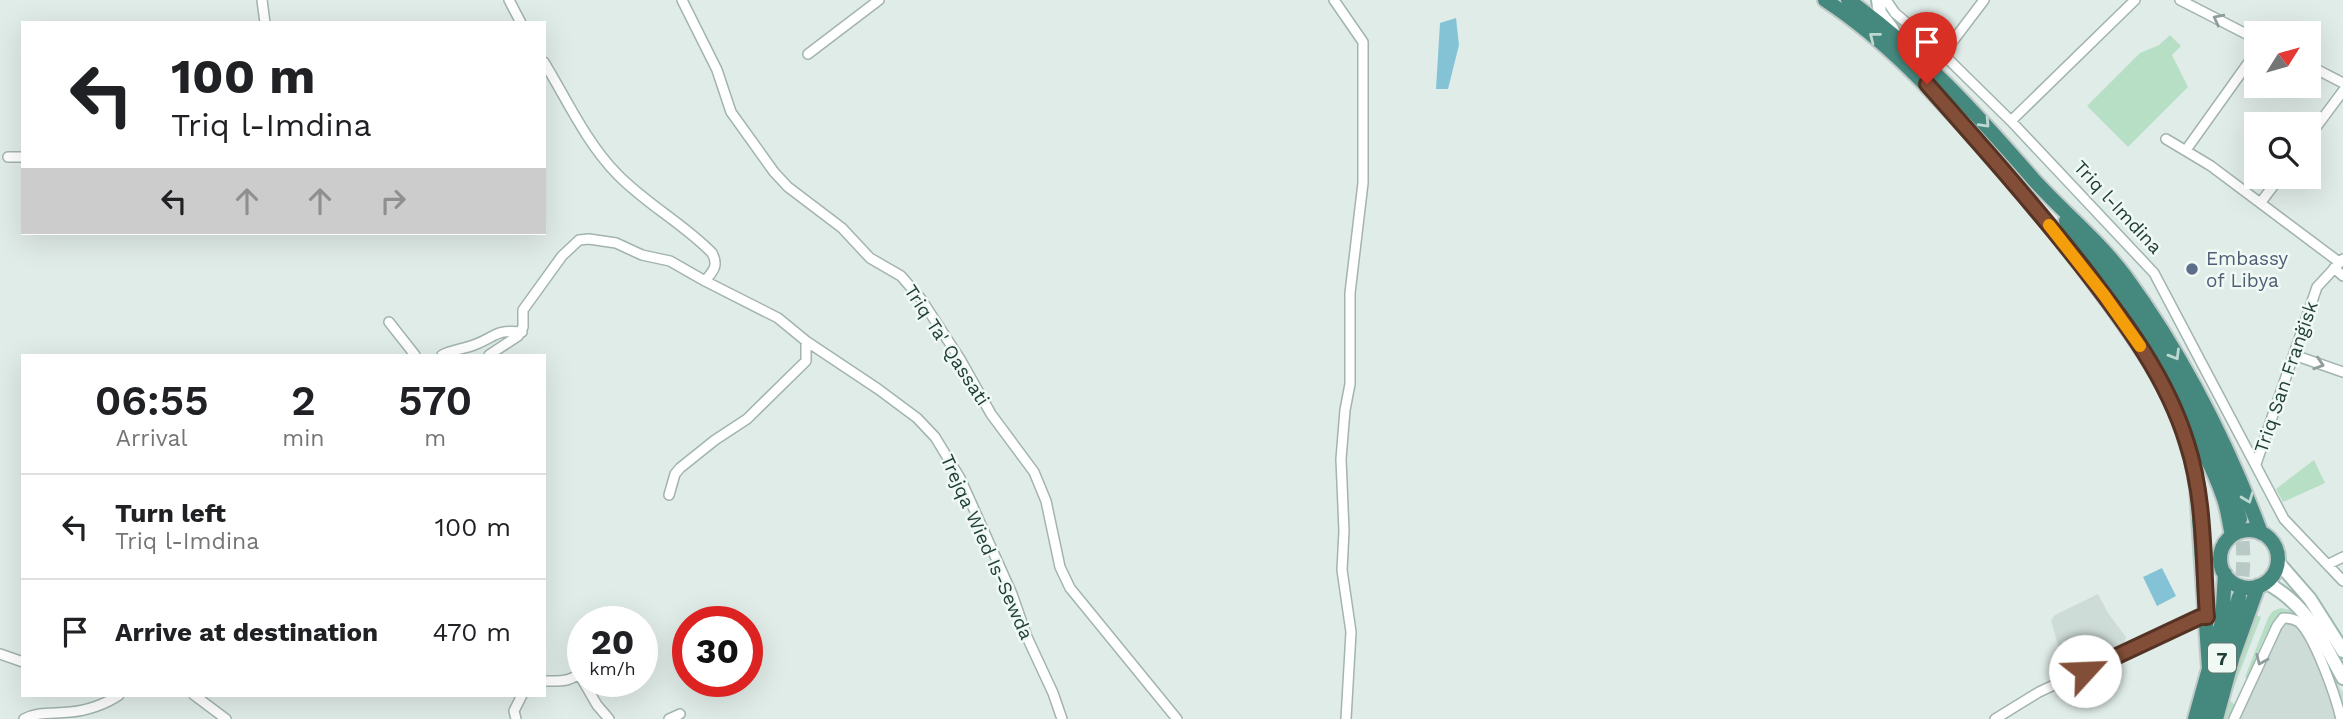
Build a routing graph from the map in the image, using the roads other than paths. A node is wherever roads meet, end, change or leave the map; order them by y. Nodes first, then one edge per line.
1 (261, 0) edge
2 (509, 0) edge
3 (682, 0) edge
4 (879, 0) edge
5 (1334, 0) edge
6 (1848, 0) edge
7 (1878, 0) edge
8 (1886, 0) edge
9 (1984, 0) edge
10 (2135, 0) edge
11 (2180, 0) edge
12 (1828, 2) edge
13 (265, 21) edge
14 (520, 21) edge
15 (2244, 33) edge
16 (1902, 40) junction
17 (808, 54) dead end
18 (1943, 54) junction
19 (546, 65) edge
20 (2244, 69) edge
21 (2321, 72) edge
22 (2343, 83) edge
23 (2343, 91) edge
24 (2011, 121) junction
25 (2321, 121) edge
26 (2166, 139) dead end
27 (2186, 150) junction
28 (8, 157) dead end
29 (21, 157) edge
30 (2038, 184) junction
31 (2271, 189) edge
32 (2261, 202) junction
33 (2339, 263) edge
34 (2343, 276) edge
35 (705, 281) junction
36 (389, 322) dead end
37 (522, 332) junction
38 (806, 341) junction
39 (414, 354) edge
40 (445, 354) edge
41 (491, 354) edge
42 (2294, 355) junction
43 (2157, 372) junction
44 (2343, 372) edge
45 (2256, 464) junction
46 (669, 495) dead end
47 (2240, 519) tunnel mouth
48 (2264, 534) junction
49 (2232, 535) junction
50 (2343, 557) edge
51 (2277, 561) junction
52 (2329, 564) junction
53 (2225, 574) junction
54 (2343, 581) edge
55 (2262, 584) junction
56 (2239, 597) tunnel mouth
57 (2207, 617) junction
58 (2343, 651) edge
59 (0, 654) edge
60 (21, 661) edge
61 (2209, 669) junction
62 (2343, 678) edge
63 (567, 680) edge
64 (546, 681) edge
65 (116, 697) edge
66 (197, 697) edge
67 (521, 697) edge
68 (593, 697) edge
69 (680, 714) dead end
70 (2219, 715) edge
71 (2341, 715) edge
72 (24, 719) edge
73 (226, 719) edge
74 (516, 719) edge
75 (609, 719) edge
76 (669, 719) edge
77 (1062, 719) edge
78 (1177, 719) edge
79 (1346, 719) edge
80 (1995, 719) edge
81 (2195, 719) edge
82 (2204, 719) edge
83 (2234, 719) edge

1 - 13 street
2 - 14 street
3 - 78 street, Triq Ta' Qassati
4 - 17 street
5 - 79 street
6 - 16 highway, Triq l-Imdina
7 - 16 main road
8 - 18 street, Triq l-Imdina
9 - 18 street
10 - 24 street
15 -> 11 street
43 -> 12 highway
16 -> 30 highway, Triq l-Imdina
18 - 24 street, Triq l-Imdina
19 - 35 street
20 - 27 street
21 - 22 street
23 - 25 street
24 - 45 street, Triq l-Imdina
26 - 27 street
27 - 32 street
28 - 29 street
30 - 47 highway, Triq l-Imdina
30 -> 48 highway, Triq l-Imdina
31 - 32 street
32 - 33 street
33 - 34 street
33 - 42 street, Triq San Franġisk
35 - 37 street, Trejqa Wied Is-Sewda
35 - 38 street, Trejqa Wied Is-Sewda
36 - 39 street
37 - 40 street
37 - 41 street
38 - 46 street
38 - 77 street, Trejqa Wied Is-Sewda
42 -> 44 street
42 - 45 street, Triq San Franġisk
43 - 49 highway
43 - 57 highway
45 - 52 street, Triq l-Imdina
48 - 49 highway
48 - 51 highway, Triq l-Imdina
49 - 53 highway
50 - 52 street
51 - 55 highway
51 - 58 main road, Triq l-Imdina
52 - 54 street, Triq l-Imdina
53 - 55 highway
53 - 61 highway
55 - 62 main road
55 - 70 highway, 7
56 - 82 highway, 7
57 - 61 highway
57 - 80 street
59 - 60 street
61 - 81 highway, 7
63 - 64 street
65 - 72 street
66 - 73 street
67 - 74 street
68 - 75 street
69 - 76 street
71 -> 83 street

